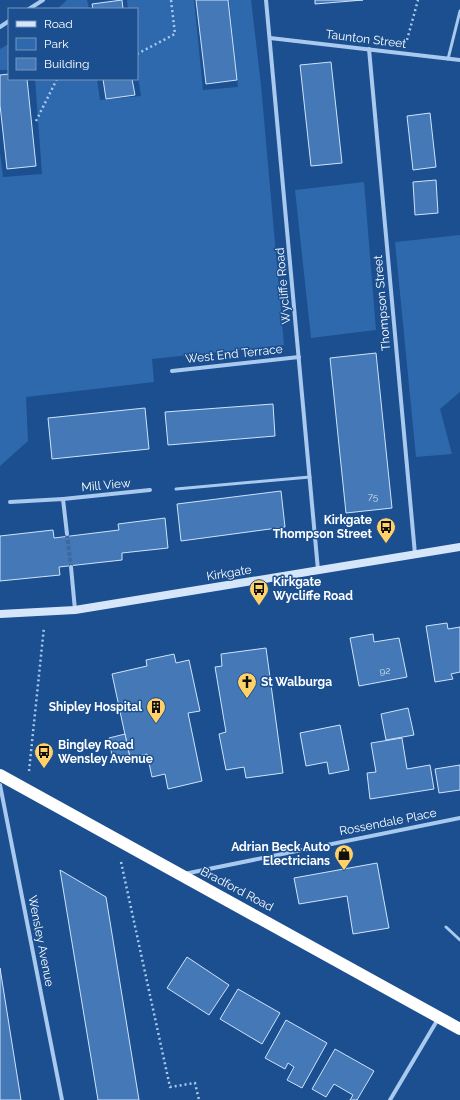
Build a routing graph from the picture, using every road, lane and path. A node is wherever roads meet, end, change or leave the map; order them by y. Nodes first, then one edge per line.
1 (43, 0) edge
2 (170, 0) edge
3 (266, 0) edge
4 (418, 0) edge
5 (31, 8) edge
6 (460, 11) edge
7 (270, 38) junction
8 (369, 49) junction
9 (138, 53) edge
10 (403, 54) junction
11 (448, 59) junction
12 (460, 60) edge
13 (56, 80) edge
14 (36, 121) dead end
15 (299, 357) junction
16 (172, 371) dead end
17 (310, 477) junction
18 (176, 489) dead end
19 (150, 490) dead end
20 (63, 499) junction
21 (10, 502) dead end
22 (67, 534) tunnel mouth
23 (460, 547) edge
24 (415, 554) junction
25 (71, 567) tunnel mouth
26 (318, 570) junction
27 (75, 610) junction
28 (46, 611) junction
29 (0, 614) edge
30 (0, 775) edge
31 (0, 785) edge
32 (28, 790) junction
33 (460, 818) edge
34 (115, 838) junction
35 (180, 874) junction
36 (446, 926) dead end
37 (460, 940) edge
38 (440, 1017) junction
39 (460, 1029) edge
40 (62, 1100) edge
41 (199, 1100) edge
42 (390, 1100) edge

1 - 5 street
2 - 9 path
3 - 7 street, Wycliffe Road
4 - 10 path
6 - 11 lane
7 - 8 street, Taunton Street
7 - 15 street, Wycliffe Road
8 - 10 street, Taunton Street
8 - 24 street, Thompson Street
10 - 11 street, Taunton Street
11 - 12 street, Taunton Street
13 - 14 path
15 - 16 street, West End Terrace
15 - 17 street, Wycliffe Road
17 - 18 lane
17 - 26 street, Wycliffe Road
19 - 20 street, Mill View
20 - 21 street, Mill View
20 - 22 street
23 - 24 street, Kirkgate
24 - 26 street, Kirkgate
25 - 27 street
26 - 27 street, Kirkgate
27 - 28 street, Kirkgate
28 - 29 street, Kirkgate
28 - 32 path
30 - 32 highway, Bradford Road
31 - 40 street, Wensley Avenue
32 - 34 highway, Bradford Road
33 - 35 street, Rossendale Place
34 - 35 highway, Bradford Road
34 - 41 path
35 - 38 highway, Bradford Road
36 - 37 lane
38 - 39 highway, Bradford Road
38 - 42 street

